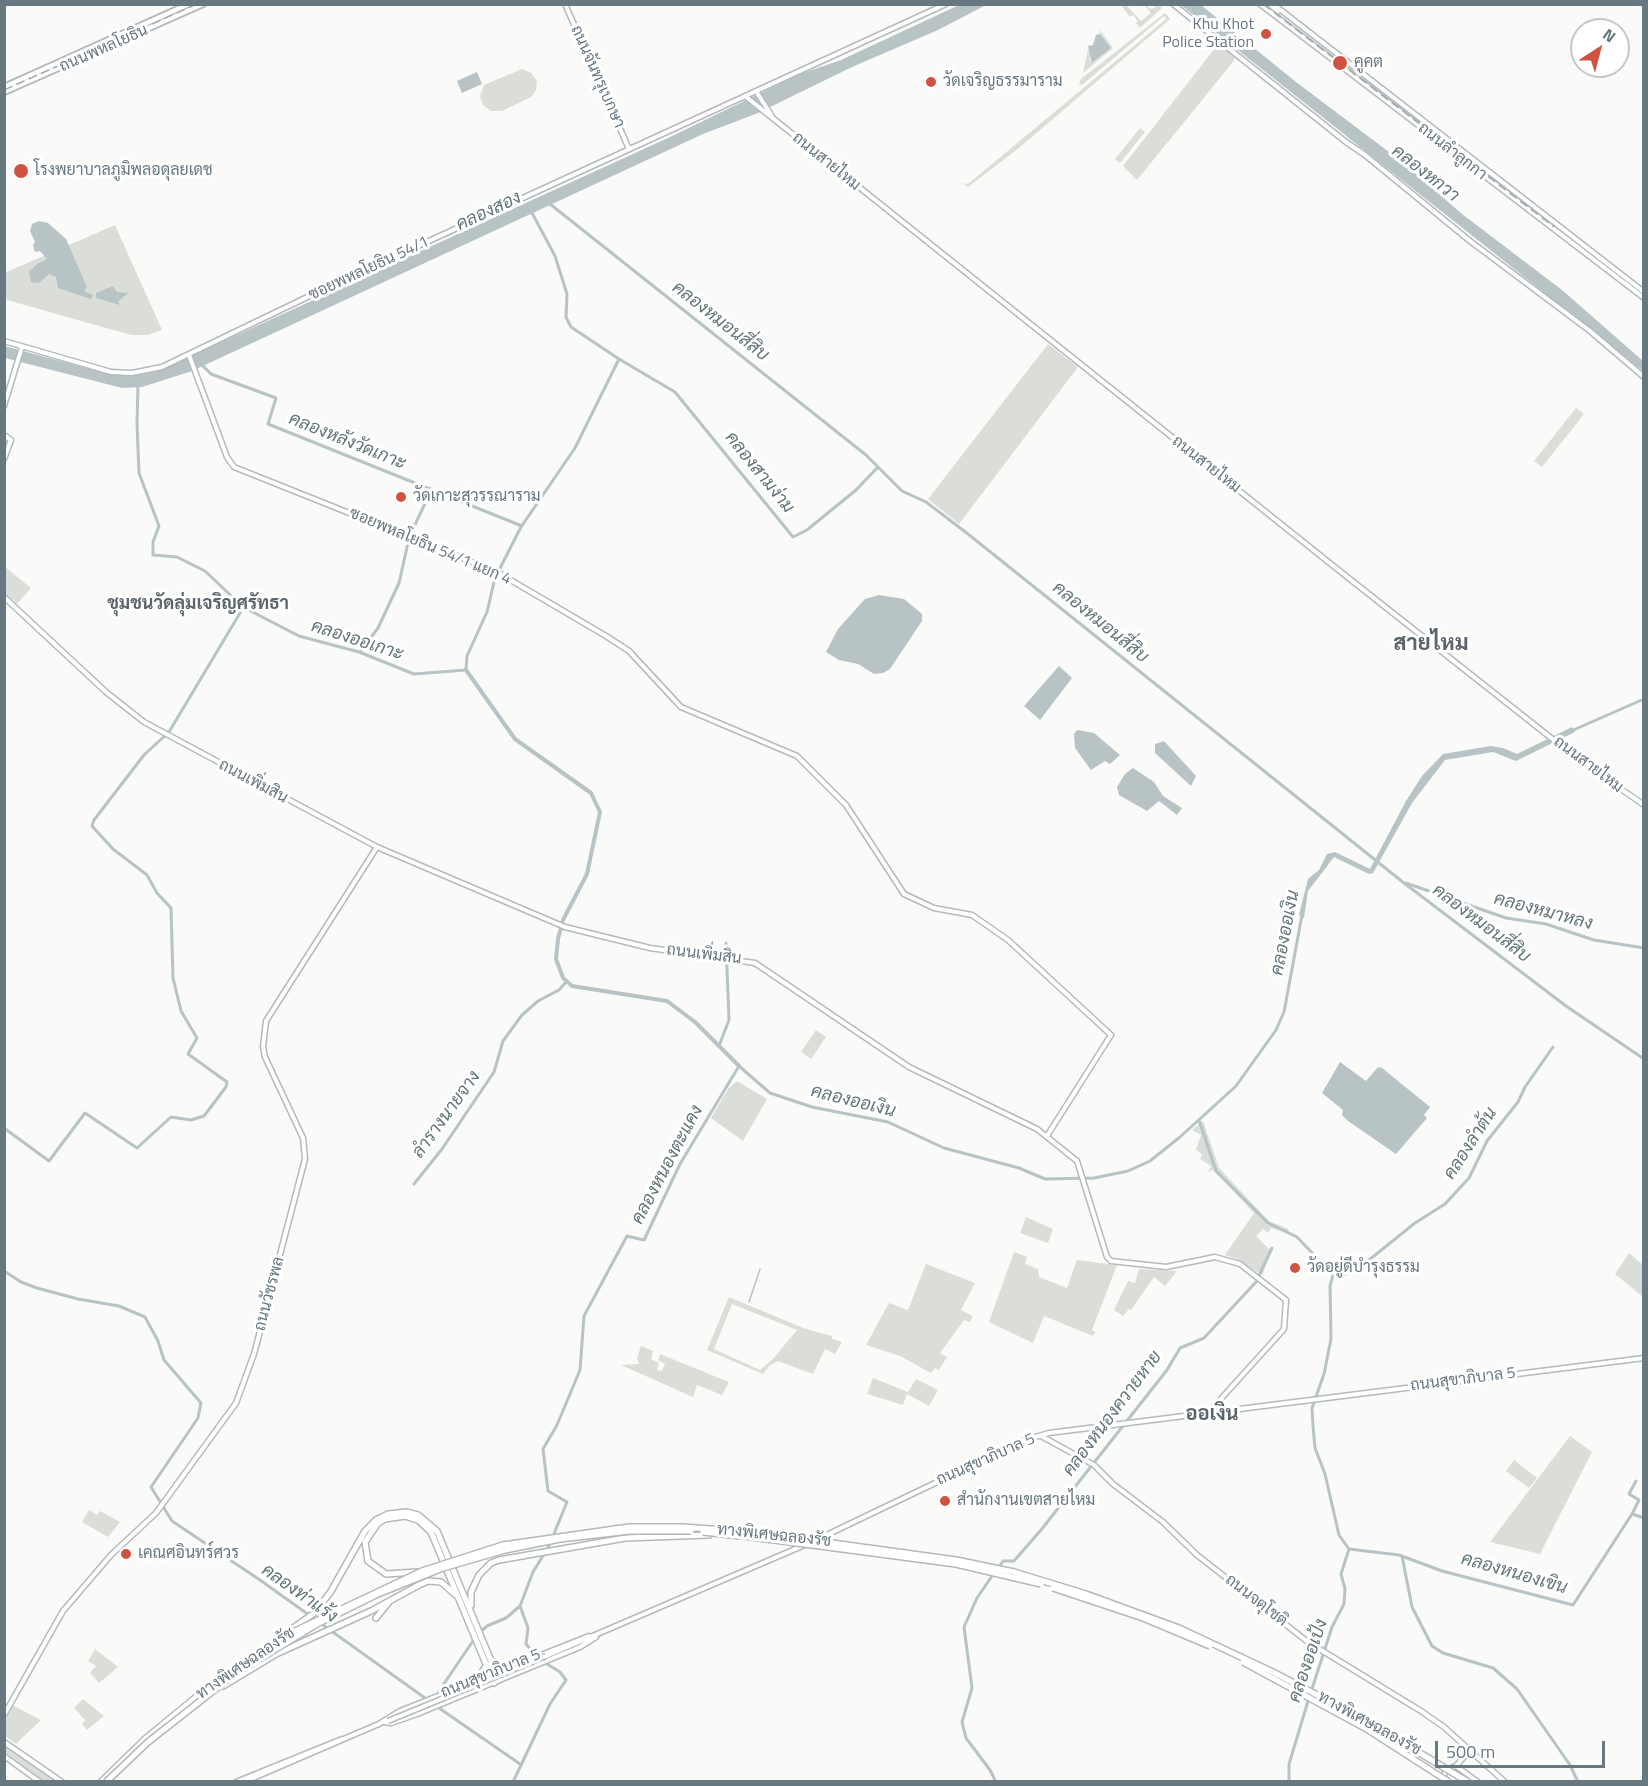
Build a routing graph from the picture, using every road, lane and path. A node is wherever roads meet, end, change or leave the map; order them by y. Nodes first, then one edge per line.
1 (189, 4) edge
2 (203, 4) edge
3 (565, 4) edge
4 (946, 4) edge
5 (1173, 4) edge
6 (1260, 4) edge
7 (1269, 4) edge
8 (1273, 4) edge
9 (196, 6) edge
10 (1329, 50) junction
11 (4, 87) edge
12 (4, 92) edge
13 (757, 92) junction
14 (746, 98) junction
15 (766, 112) junction
16 (629, 149) junction
17 (1474, 161) junction
18 (1470, 166) junction
19 (1644, 292) edge
20 (1644, 298) edge
21 (4, 341) edge
22 (22, 348) junction
23 (190, 357) junction
24 (1644, 377) edge
25 (4, 406) edge
26 (4, 435) edge
27 (4, 459) edge
28 (4, 597) edge
29 (1644, 805) edge
30 (377, 847) junction
31 (1047, 1136) junction
32 (1644, 1358) edge
33 (1209, 1412) junction
34 (1041, 1436) junction
35 (740, 1536) junction
36 (422, 1571) junction
37 (390, 1601) junction
38 (463, 1606) junction
39 (374, 1610) junction
40 (386, 1610) junction
41 (376, 1618) dead end
42 (475, 1621) junction
43 (607, 1631) junction
44 (280, 1638) junction
45 (480, 1641) junction
46 (545, 1660) junction
47 (489, 1664) junction
48 (506, 1668) junction
49 (493, 1673) junction
50 (510, 1676) junction
51 (477, 1680) junction
52 (496, 1682) junction
53 (482, 1688) junction
54 (10, 1702) junction
55 (194, 1705) junction
56 (4, 1708) edge
57 (4, 1715) edge
58 (384, 1722) junction
59 (5, 1742) edge
60 (1470, 1750) junction
61 (4, 1756) edge
62 (1456, 1766) junction
63 (252, 1776) junction
64 (40, 1782) edge
65 (62, 1782) edge
66 (101, 1782) edge
67 (106, 1782) edge
68 (230, 1782) edge
69 (236, 1782) edge
70 (245, 1782) edge
71 (1447, 1782) edge
72 (1468, 1782) edge
73 (1478, 1782) edge
74 (1505, 1782) edge

1 - 11 main road, ถนนพหลโยธิน
2 - 9 main road, ถนนพหลโยธิน
3 - 16 street, ถนนจันทรุเบกษา
4 - 13 street, ซอยพหลโยธิน 54/1
5 - 24 street
6 - 18 street, ถนนลำลูกกา
7 - 10 street
8 - 10 street, ถนนลำลูกกา
9 - 12 main road, ถนนพหลโยธิน
10 - 17 street, ถนนลำลูกกา
13 - 14 street, ซอยพหลโยธิน 54/1
13 - 15 street, ถนนสายไหม
14 - 15 street, ถนนสายไหม
14 - 16 street, ซอยพหลโยธิน 54/1
15 - 29 street, ถนนสายไหม
16 - 23 street, ซอยพหลโยธิน 54/1
17 - 18 street
17 - 19 street, ถนนลำลูกกา
18 - 20 street, ถนนลำลูกกา
21 - 22 street, ซอยพหลโยธิน 54/1
22 - 23 street, ซอยพหลโยธิน 54/1
22 - 25 street
23 - 31 street, ซอยพหลโยธิน 54/1 แยก 4
26 - 27 street
28 - 30 street, ถนนเพิ่มสิน
30 - 31 street, ถนนเพิ่มสิน
30 - 54 street, ถนนวัชรพล
31 - 33 street, ถนนเพิ่มสิน
32 - 33 street, ถนนสุขาภิบาล 5
33 - 34 street, ถนนสุขาภิบาล 5
34 - 43 street, ถนนสุขาภิบาล 5
34 - 60 street, ถนนจตุโชติ
35 - 42 highway, bridge
35 - 55 highway, ทางพิเศษฉลองรัช, bridge
35 - 71 highway, ทางพิเศษฉลองรัช, bridge
36 - 38 highway
36 - 44 highway, ทางพิเศษฉลองรัช, bridge
36 - 72 highway, ทางพิเศษฉลองรัช, bridge
37 - 38 highway
37 - 39 highway
37 - 40 highway
38 - 45 highway
39 - 40 highway
39 - 55 highway, bridge
40 - 41 highway
42 - 44 highway, bridge
42 - 45 highway
43 - 46 street, ถนนสุขาภิบาล 5
43 - 48 street, ถนนสุขาภิบาล 5
44 - 66 highway, ทางพิเศษฉลองรัช, bridge
45 - 47 highway
46 - 50 street, ถนนสุขาภิบาล 5
46 - 58 street, ถนนสุขาภิบาล 5, bridge
47 - 48 highway
47 - 49 highway
47 - 51 highway
48 - 49 street, ถนนสุขาภิบาล 5
48 - 50 street
49 - 51 street, ถนนสุขาภิบาล 5
49 - 52 highway
50 - 52 street, ถนนสุขาภิบาล 5
51 - 53 street
51 - 58 street, ถนนสุขาภิบาล 5
52 - 53 street, ถนนสุขาภิบาล 5
53 - 58 street, ถนนสุขาภิบาล 5
54 - 56 street, ถนนวัชรพล
54 - 57 street, ถนนวัชรพล
55 - 67 highway, ทางพิเศษฉลองรัช, bridge
58 - 63 street, ถนนสุขาภิบาล 5
59 - 65 street
60 - 62 street
60 - 74 street, ถนนจตุโชติ
61 - 64 street
62 - 71 street
62 - 73 street
63 - 68 street, ถนนสุขาภิบาล 5
63 - 69 street, ถนนสุขาภิบาล 5
63 - 70 street, ถนนสุขาภิบาล 5

